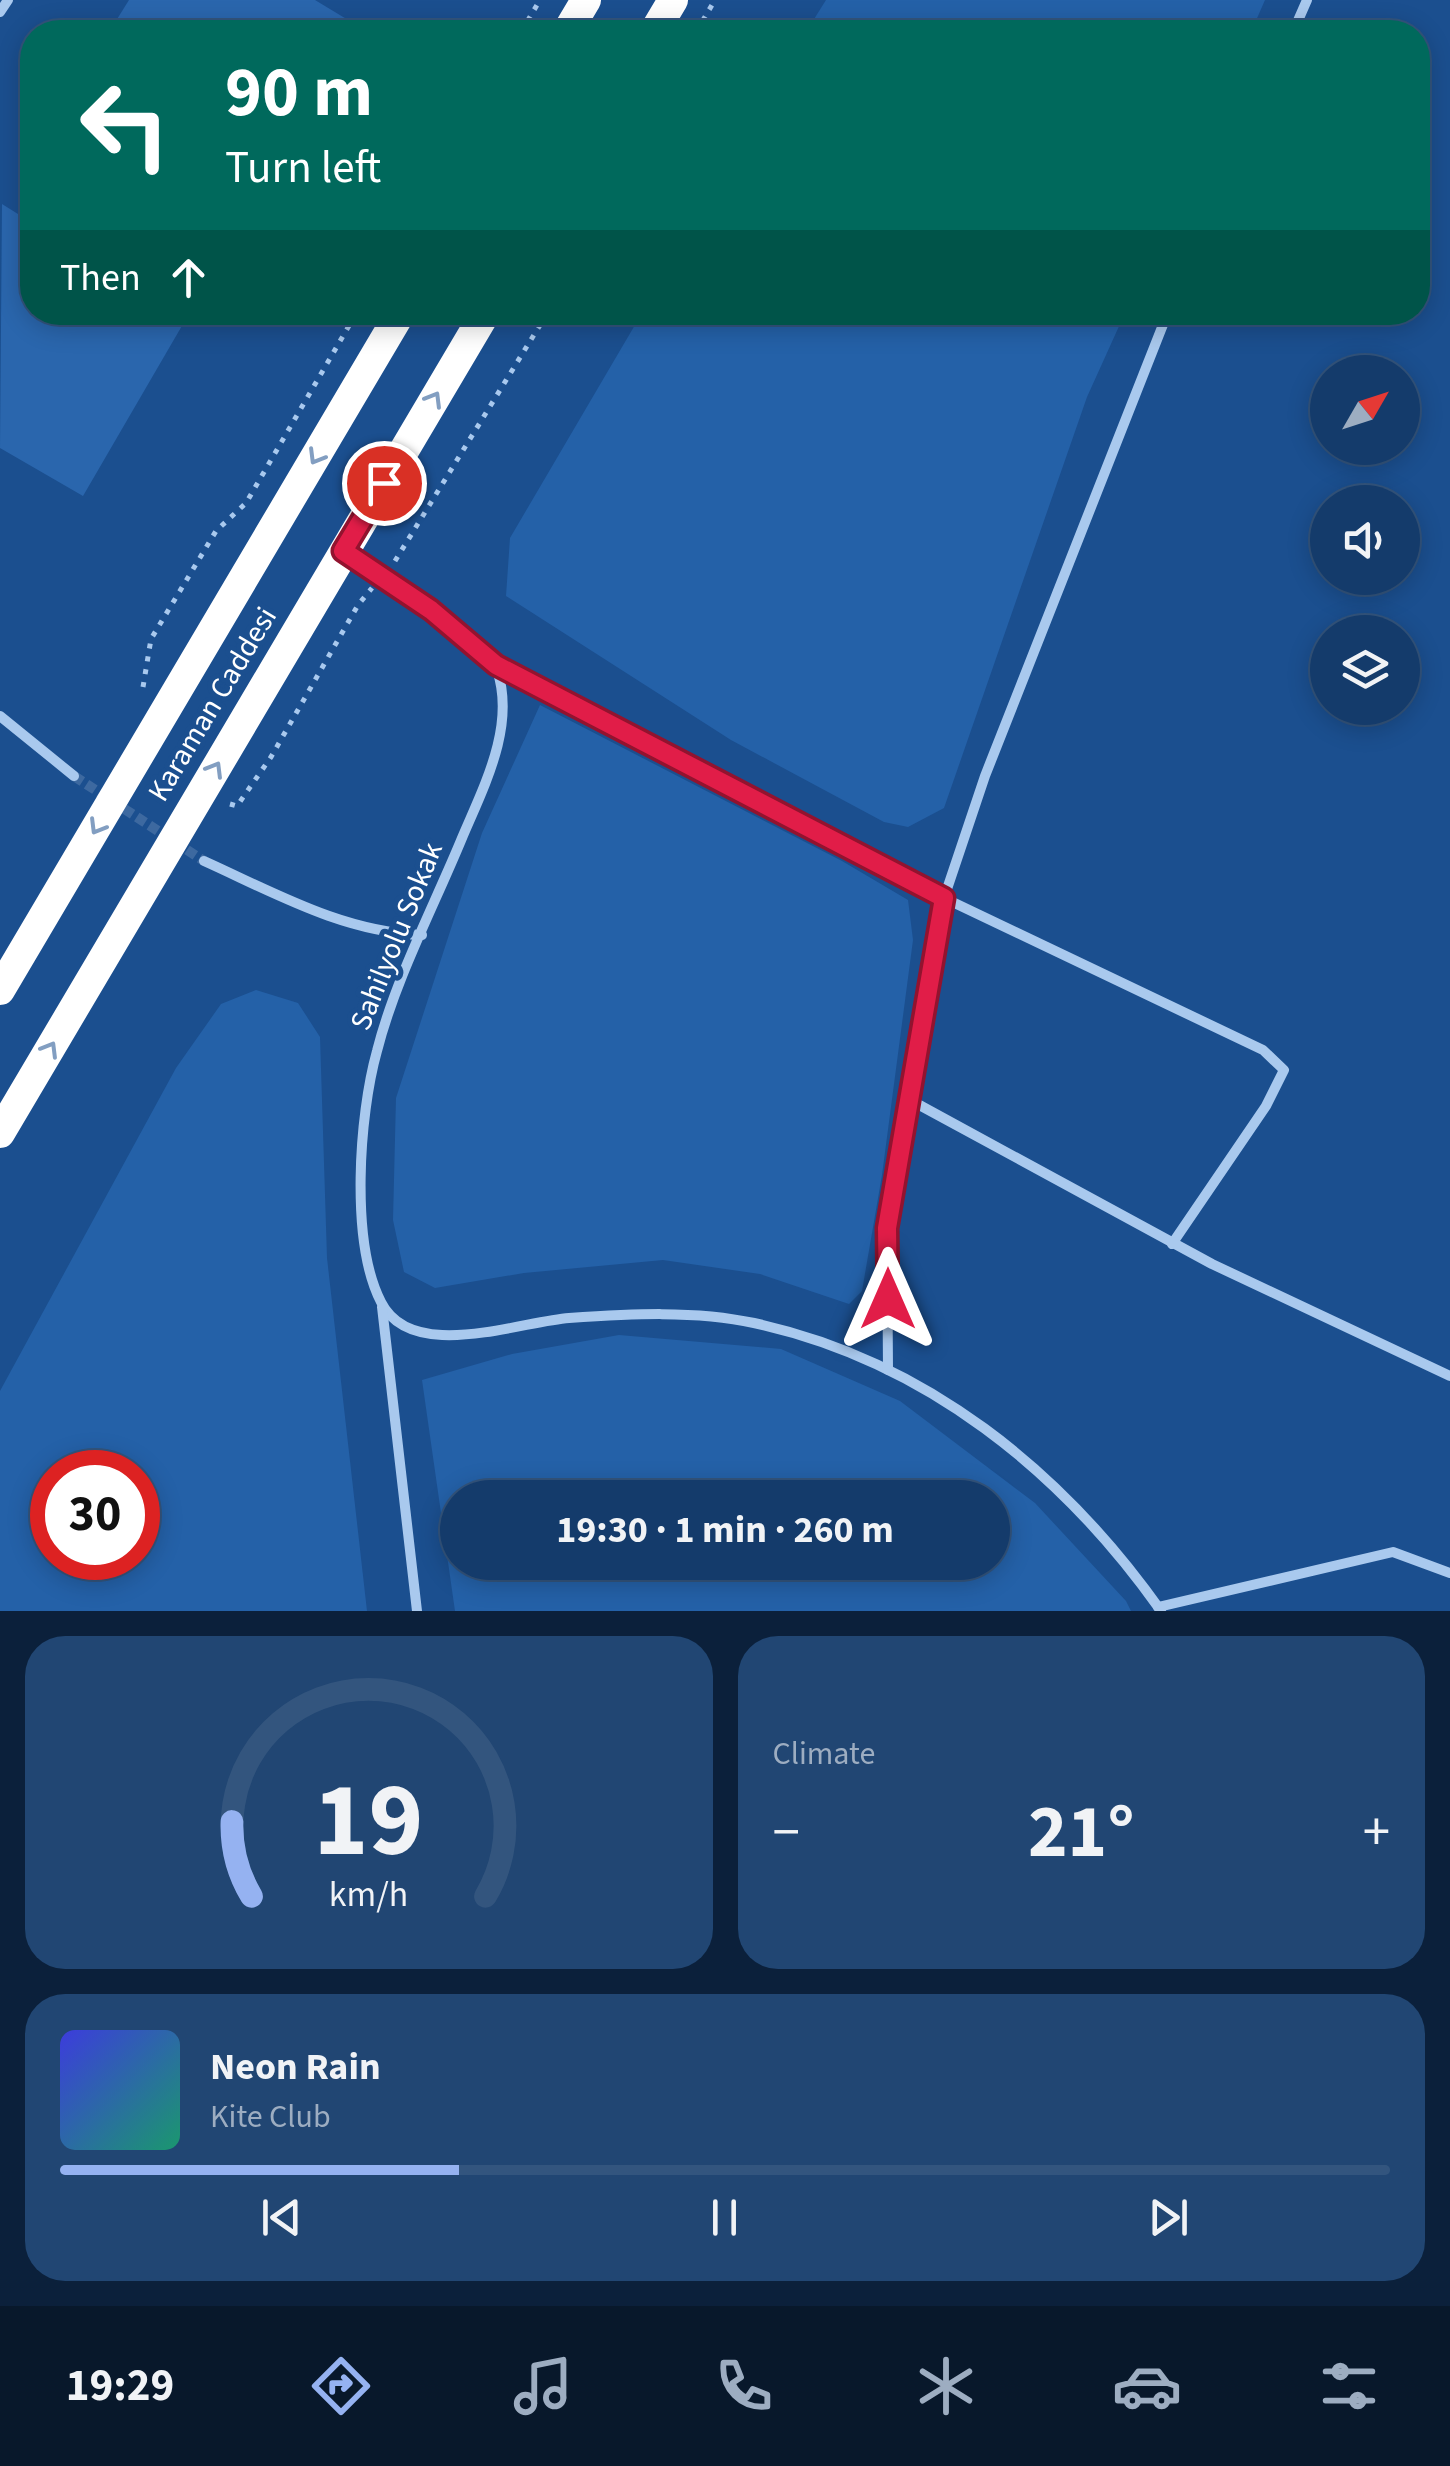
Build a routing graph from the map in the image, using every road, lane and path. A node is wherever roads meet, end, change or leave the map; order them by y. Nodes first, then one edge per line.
1 (8, 0) edge
2 (0, 12) edge
3 (350, 325) edge
4 (393, 325) edge
5 (478, 325) edge
6 (540, 325) edge
7 (1163, 325) edge
8 (405, 549) dead end
9 (343, 551) junction
10 (358, 605) dead end
11 (496, 665) junction
12 (0, 716) edge
13 (151, 735) junction
14 (74, 776) tunnel mouth
15 (197, 799) junction
16 (204, 861) tunnel mouth
17 (944, 898) junction
18 (422, 935) junction
19 (0, 990) edge
20 (912, 1102) junction
21 (0, 1132) edge
22 (1172, 1244) junction
23 (382, 1307) junction
24 (888, 1370) junction
25 (1450, 1376) edge
26 (1450, 1573) edge
27 (1160, 1609) edge
28 (417, 1611) edge

1 - 2 street
3 - 13 path
4 -> 13 highway, Karaman Caddesi
9 -> 5 highway, Karaman Caddesi
6 - 8 path
7 - 17 street
9 - 11 street
15 -> 9 highway, Karaman Caddesi
10 - 15 path
11 - 17 street
11 - 18 street, Sahilyolu Sokak
12 - 14 street
13 -> 19 highway, Karaman Caddesi
21 -> 15 highway, Karaman Caddesi
16 - 18 street
17 - 20 street
17 - 22 street
18 - 23 street, Sahilyolu Sokak
20 - 22 street
20 - 24 street
22 - 25 street
23 - 24 street
23 - 28 street, Sahilyolu Sokak
24 - 27 street
26 - 27 street

